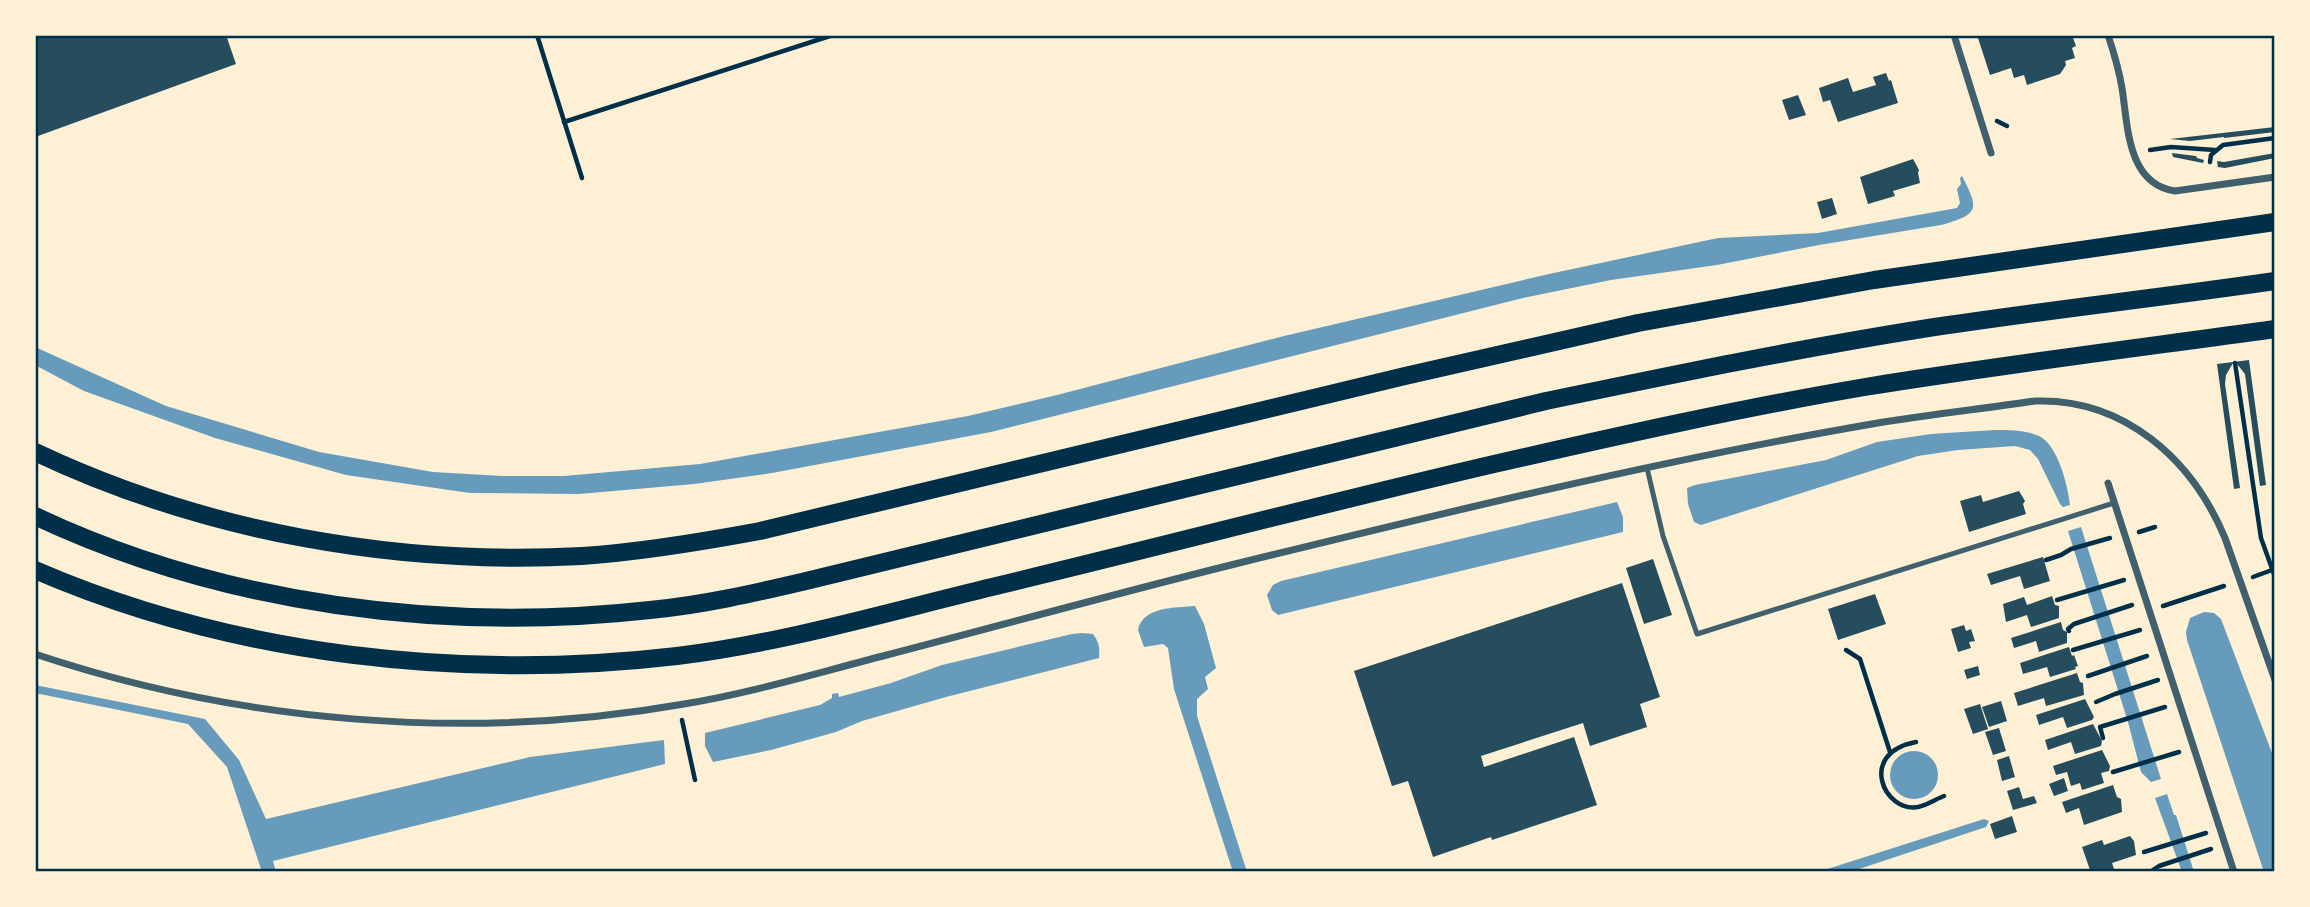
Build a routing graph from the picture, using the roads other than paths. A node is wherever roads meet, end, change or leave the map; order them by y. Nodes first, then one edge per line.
1 (1954, 35) edge
2 (2108, 35) edge
3 (1991, 153) dead end
4 (2275, 177) edge
5 (2275, 222) edge
6 (2275, 281) edge
7 (2275, 329) edge
8 (35, 452) edge
9 (1647, 468) junction
10 (2108, 483) dead end
11 (2114, 503) junction
12 (35, 516) edge
13 (35, 570) edge
14 (35, 654) edge
15 (2275, 680) edge
16 (2234, 872) edge

1 - 3 street
2 - 4 street
5 - 8 main road
6 - 12 main road
7 - 13 main road
9 - 11 lane
9 - 14 street
9 - 15 street
10 - 11 street
11 - 16 street

